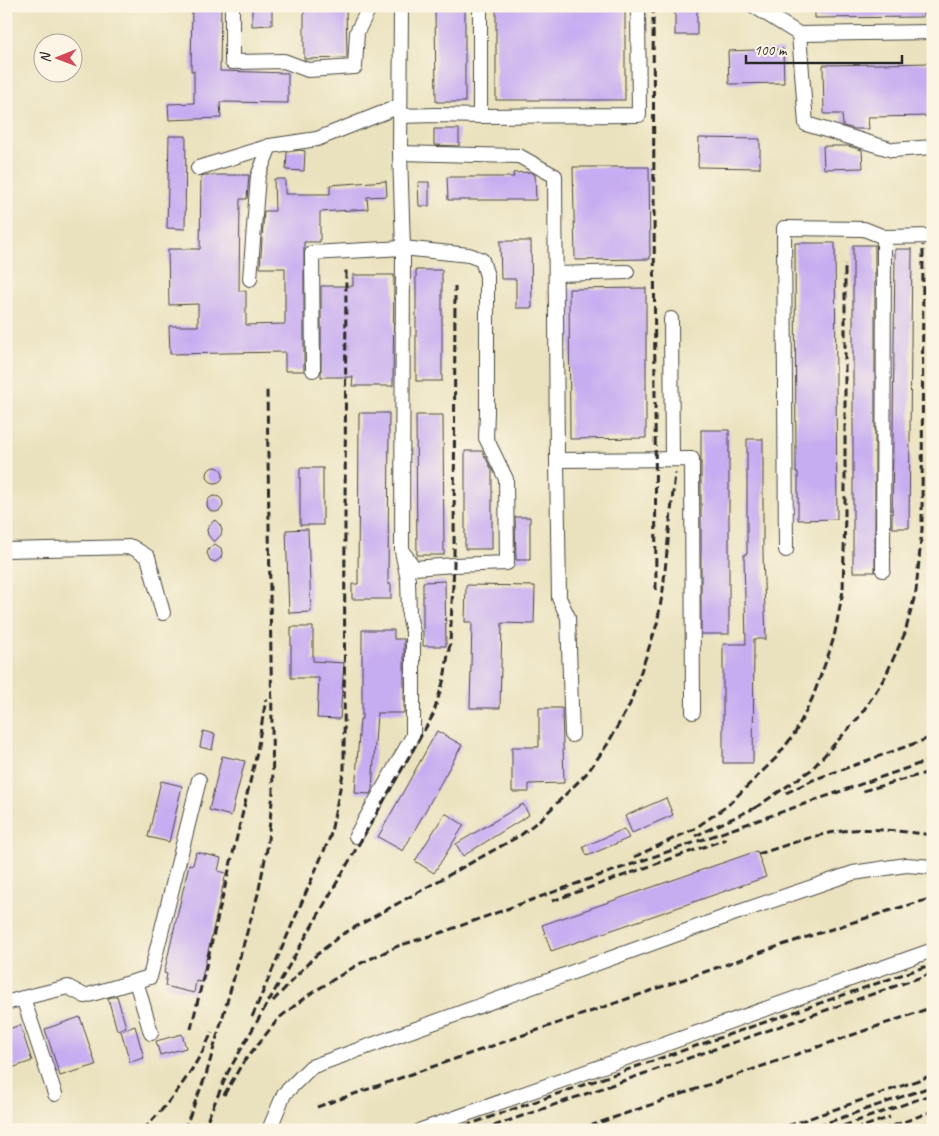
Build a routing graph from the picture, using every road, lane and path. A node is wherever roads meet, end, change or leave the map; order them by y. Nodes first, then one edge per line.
1 (232, 6) edge
2 (366, 6) edge
3 (401, 6) edge
4 (480, 6) edge
5 (638, 6) edge
6 (754, 6) edge
7 (933, 32) edge
8 (799, 34) junction
9 (400, 111) junction
10 (480, 116) junction
11 (270, 146) junction
12 (933, 148) edge
13 (400, 153) junction
14 (198, 168) dead end
15 (933, 236) edge
16 (884, 237) junction
17 (403, 248) junction
18 (627, 272) dead end
19 (556, 274) junction
20 (250, 279) dead end
21 (671, 319) dead end
22 (313, 370) dead end
23 (672, 459) junction
24 (557, 460) junction
25 (6, 550) edge
26 (786, 550) dead end
27 (402, 551) junction
28 (883, 570) dead end
29 (163, 613) dead end
30 (693, 712) dead end
31 (572, 735) dead end
32 (198, 780) dead end
33 (356, 836) dead end
34 (933, 867) edge
35 (933, 950) edge
36 (136, 981) junction
37 (23, 998) junction
38 (6, 1003) edge
39 (152, 1033) dead end
40 (55, 1094) dead end
41 (269, 1130) edge
42 (421, 1130) edge

1 - 2 street
3 - 9 street
4 - 10 street
5 - 10 street
6 - 8 street
7 - 8 street
8 - 12 street
9 - 10 street
9 - 11 street
9 - 13 street
11 - 14 street
11 - 20 street
13 - 17 street
13 - 19 street
15 - 16 street
16 - 26 street
16 - 28 street
17 - 22 street
17 - 27 street
17 - 27 street
18 - 19 street
19 - 24 street
21 - 23 street
23 - 24 street
23 - 30 street
24 - 31 street
25 - 29 street
27 - 33 street
32 - 36 street
34 - 41 street
35 - 42 street
36 - 37 street
36 - 39 street
37 - 38 street
37 - 40 street

